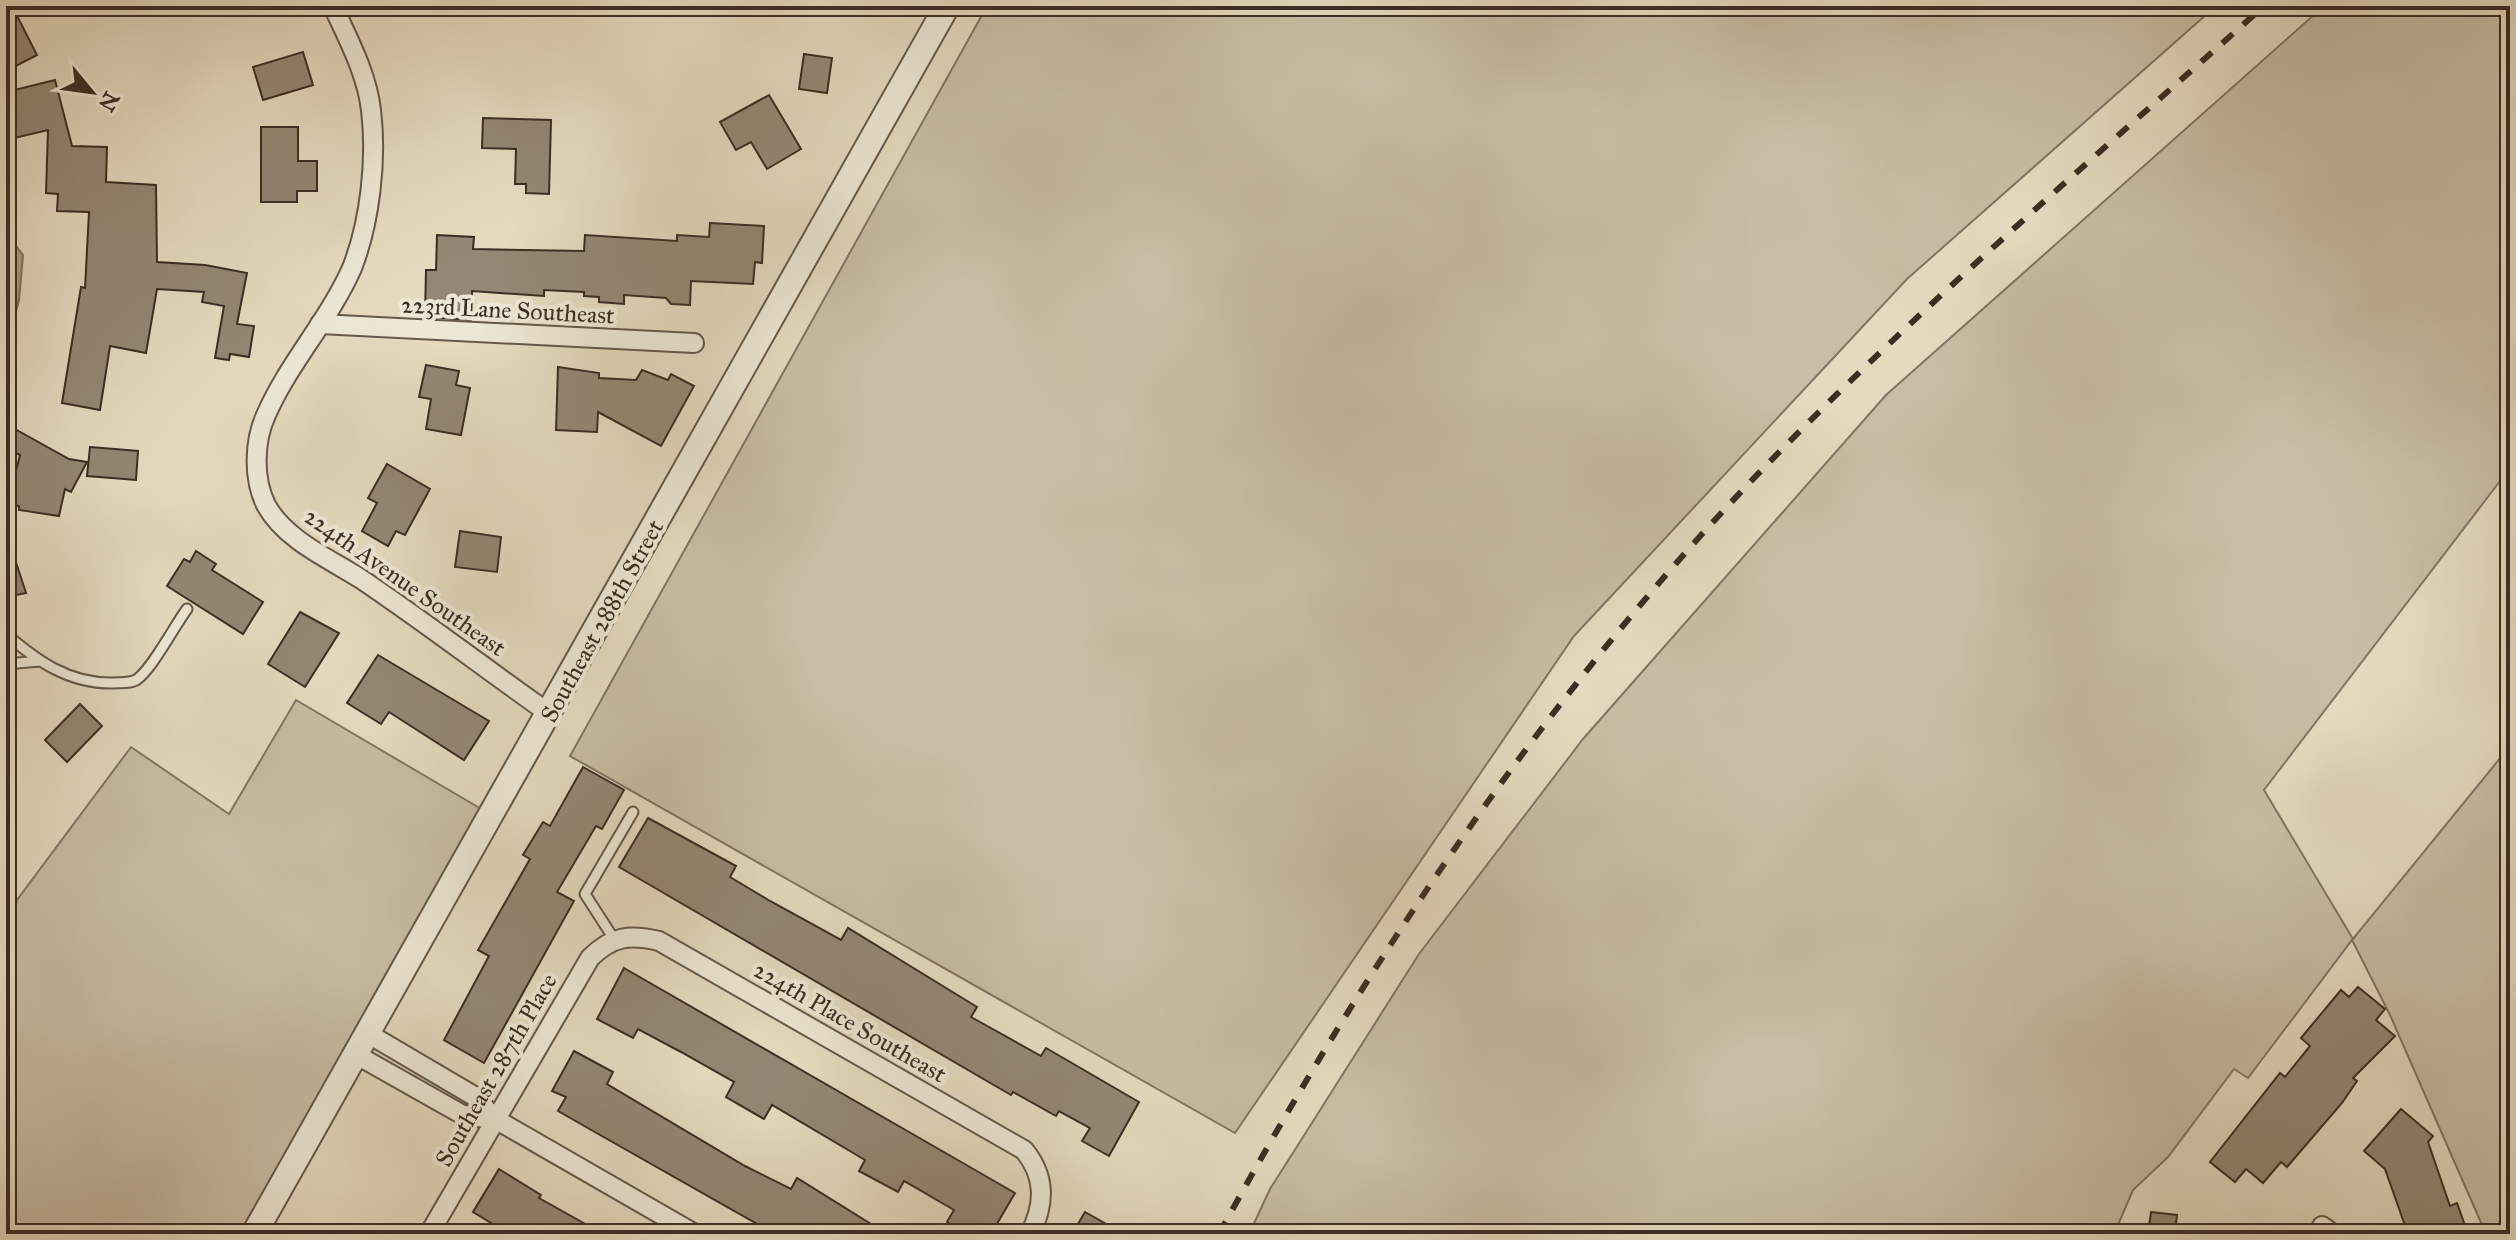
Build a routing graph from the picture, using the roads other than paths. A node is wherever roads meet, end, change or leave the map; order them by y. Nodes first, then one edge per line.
1 (333, 6) edge
2 (947, 6) edge
3 (320, 324) junction
4 (694, 343) dead end
5 (187, 609) dead end
6 (6, 634) edge
7 (40, 661) junction
8 (6, 664) edge
9 (550, 714) junction
10 (633, 812) dead end
11 (614, 939) junction
12 (361, 1043) junction
13 (495, 1119) junction
14 (254, 1234) edge
15 (429, 1234) edge
16 (695, 1234) edge
17 (1030, 1234) edge

1 - 3 street
2 - 9 street, Southeast 288th Street
3 - 4 street, 223rd Lane Southeast
3 - 9 street, 224th Avenue Southeast
5 - 7 lane
6 - 7 lane
7 - 8 lane
9 - 12 street, Southeast 288th Street
10 - 11 lane
11 - 13 street, Southeast 287th Place
11 - 17 street, 224th Place Southeast
12 - 13 street
12 - 14 street, Southeast 288th Street
13 - 15 street, Southeast 287th Place
13 - 16 street

